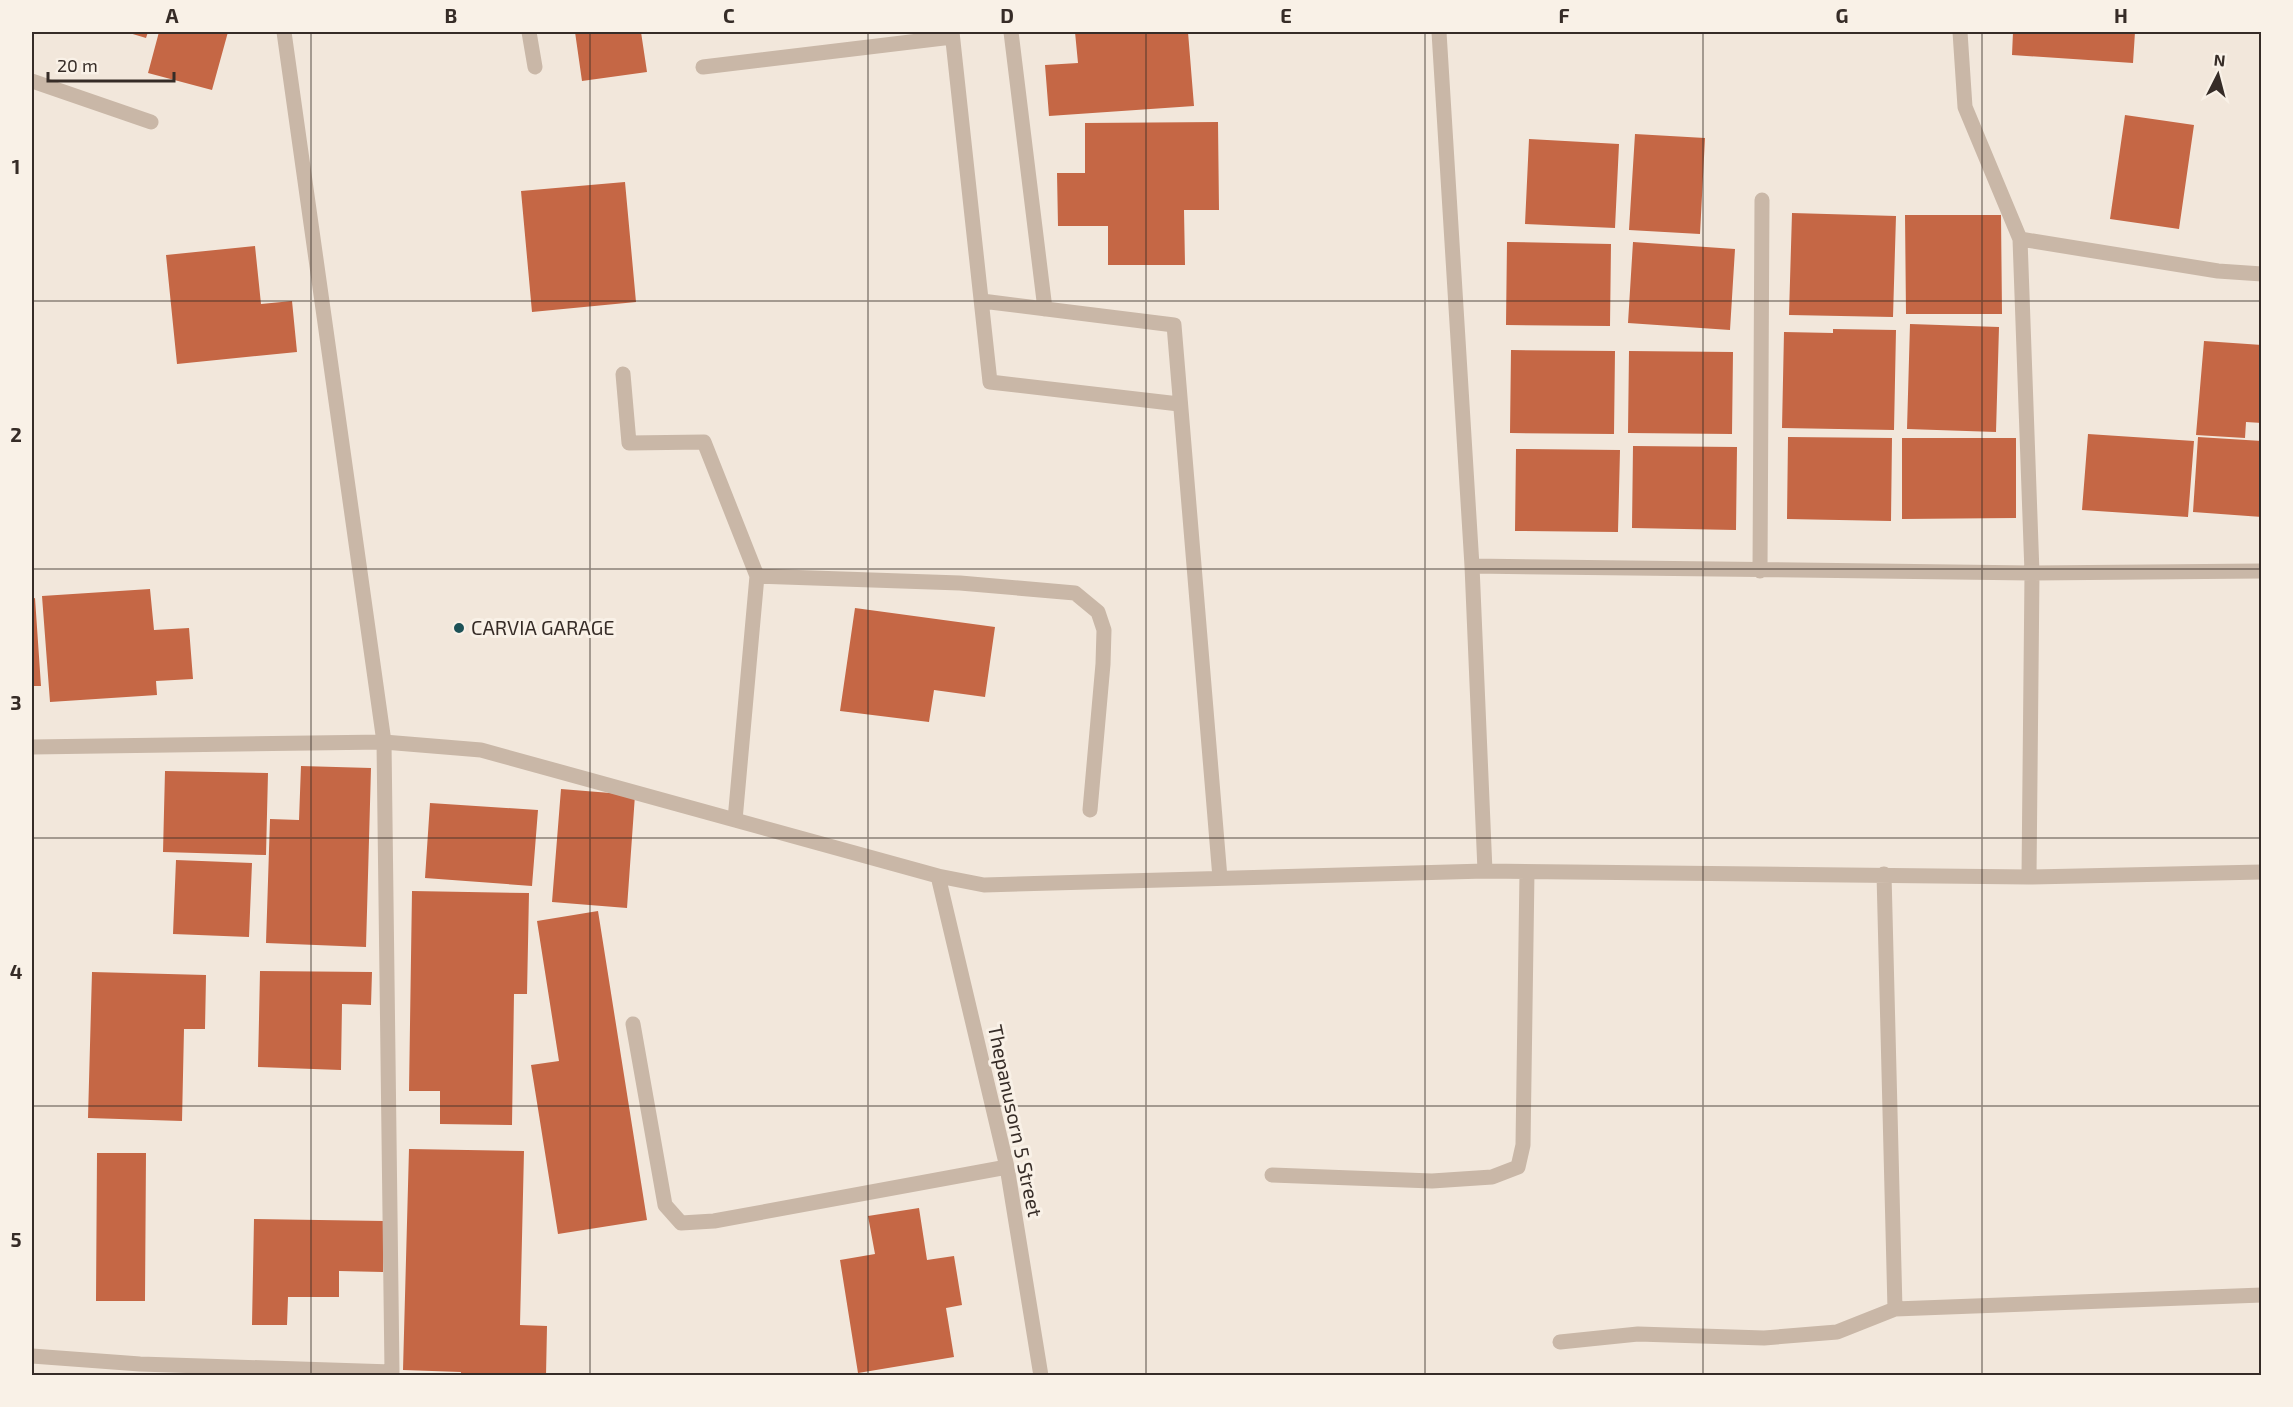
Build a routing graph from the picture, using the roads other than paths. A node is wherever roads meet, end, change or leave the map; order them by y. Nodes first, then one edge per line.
1 (284, 32) edge
2 (530, 32) edge
3 (1011, 32) edge
4 (1438, 32) edge
5 (1960, 32) edge
6 (952, 34) edge
7 (535, 67) dead end
8 (703, 67) dead end
9 (32, 81) edge
10 (151, 122) dead end
11 (1762, 200) dead end
12 (2020, 239) junction
13 (2262, 274) edge
14 (982, 301) junction
15 (1045, 309) junction
16 (623, 374) dead end
17 (1179, 404) junction
18 (1472, 566) junction
19 (1760, 571) junction
20 (2262, 571) edge
21 (2032, 573) junction
22 (757, 576) junction
23 (384, 742) junction
24 (32, 747) edge
25 (1090, 810) dead end
26 (735, 820) junction
27 (1485, 871) junction
28 (1527, 872) junction
29 (2262, 872) edge
30 (1884, 874) junction
31 (938, 876) junction
32 (2029, 877) junction
33 (1220, 878) junction
34 (633, 1024) dead end
35 (1006, 1167) junction
36 (1272, 1175) dead end
37 (2262, 1294) edge
38 (1895, 1309) junction
39 (1560, 1342) dead end
40 (32, 1356) edge
41 (142, 1370) edge
42 (1041, 1376) edge

1 - 23 street
2 - 7 street
3 - 15 street
4 - 18 street
5 - 12 street
6 - 8 street
6 - 14 street
9 - 10 street
11 - 19 street
12 - 13 street
12 - 21 street
14 - 15 street
14 - 17 street
15 - 17 street
16 - 22 street
17 - 33 street
18 - 19 street
18 - 27 street
19 - 21 street
20 - 21 street
21 - 32 street
22 - 25 street
22 - 26 street
23 - 24 street
23 - 26 street
23 - 41 street
26 - 31 street
27 - 28 street
27 - 33 street
28 - 30 street
28 - 36 street
29 - 32 street
30 - 32 street
30 - 38 street
31 - 33 street
31 - 35 street, Thepanusorn 5 Street
34 - 35 street
35 - 42 street, Thepanusorn 5 Street
37 - 38 street
38 - 39 street
40 - 41 street

